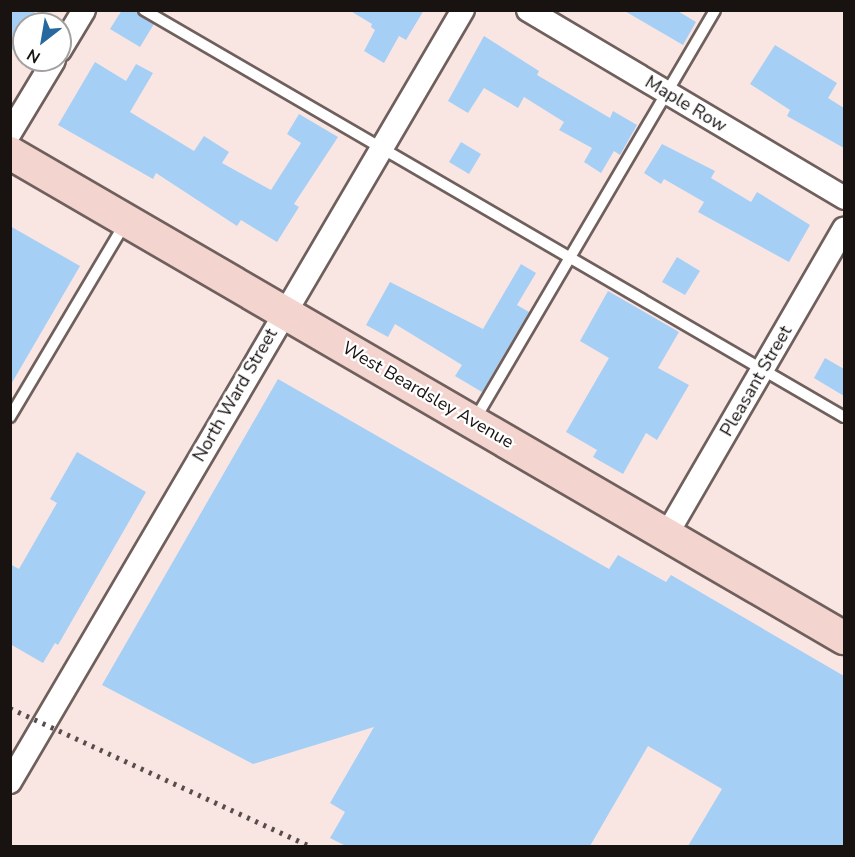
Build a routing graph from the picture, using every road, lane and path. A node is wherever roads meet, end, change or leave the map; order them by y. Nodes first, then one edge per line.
1 (84, 10) edge
2 (144, 10) edge
3 (463, 10) edge
4 (528, 10) edge
5 (715, 10) edge
6 (72, 30) edge
7 (47, 72) edge
8 (667, 93) junction
9 (10, 133) edge
10 (382, 148) junction
11 (10, 153) edge
12 (844, 198) edge
13 (127, 220) junction
14 (844, 229) edge
15 (570, 257) junction
16 (283, 311) junction
17 (762, 370) junction
18 (10, 417) edge
19 (844, 417) edge
20 (473, 422) junction
21 (666, 534) junction
22 (844, 638) edge
23 (10, 782) edge

1 - 6 street
2 - 10 lane
3 - 10 street, North Ward Street
4 - 8 street, Maple Row
5 - 8 lane
7 - 9 street
8 - 12 street, Maple Row
8 - 15 lane
10 - 15 lane
10 - 16 street, North Ward Street
11 - 13 main road, West Beardsley Avenue
13 - 16 main road, West Beardsley Avenue
13 - 18 lane
14 - 17 street, Pleasant Street
15 - 17 lane
15 - 20 lane
16 - 20 main road, West Beardsley Avenue
16 - 23 street, North Ward Street
17 - 19 lane
17 - 21 street, Pleasant Street
20 - 21 main road, West Beardsley Avenue
21 - 22 main road, West Beardsley Avenue

